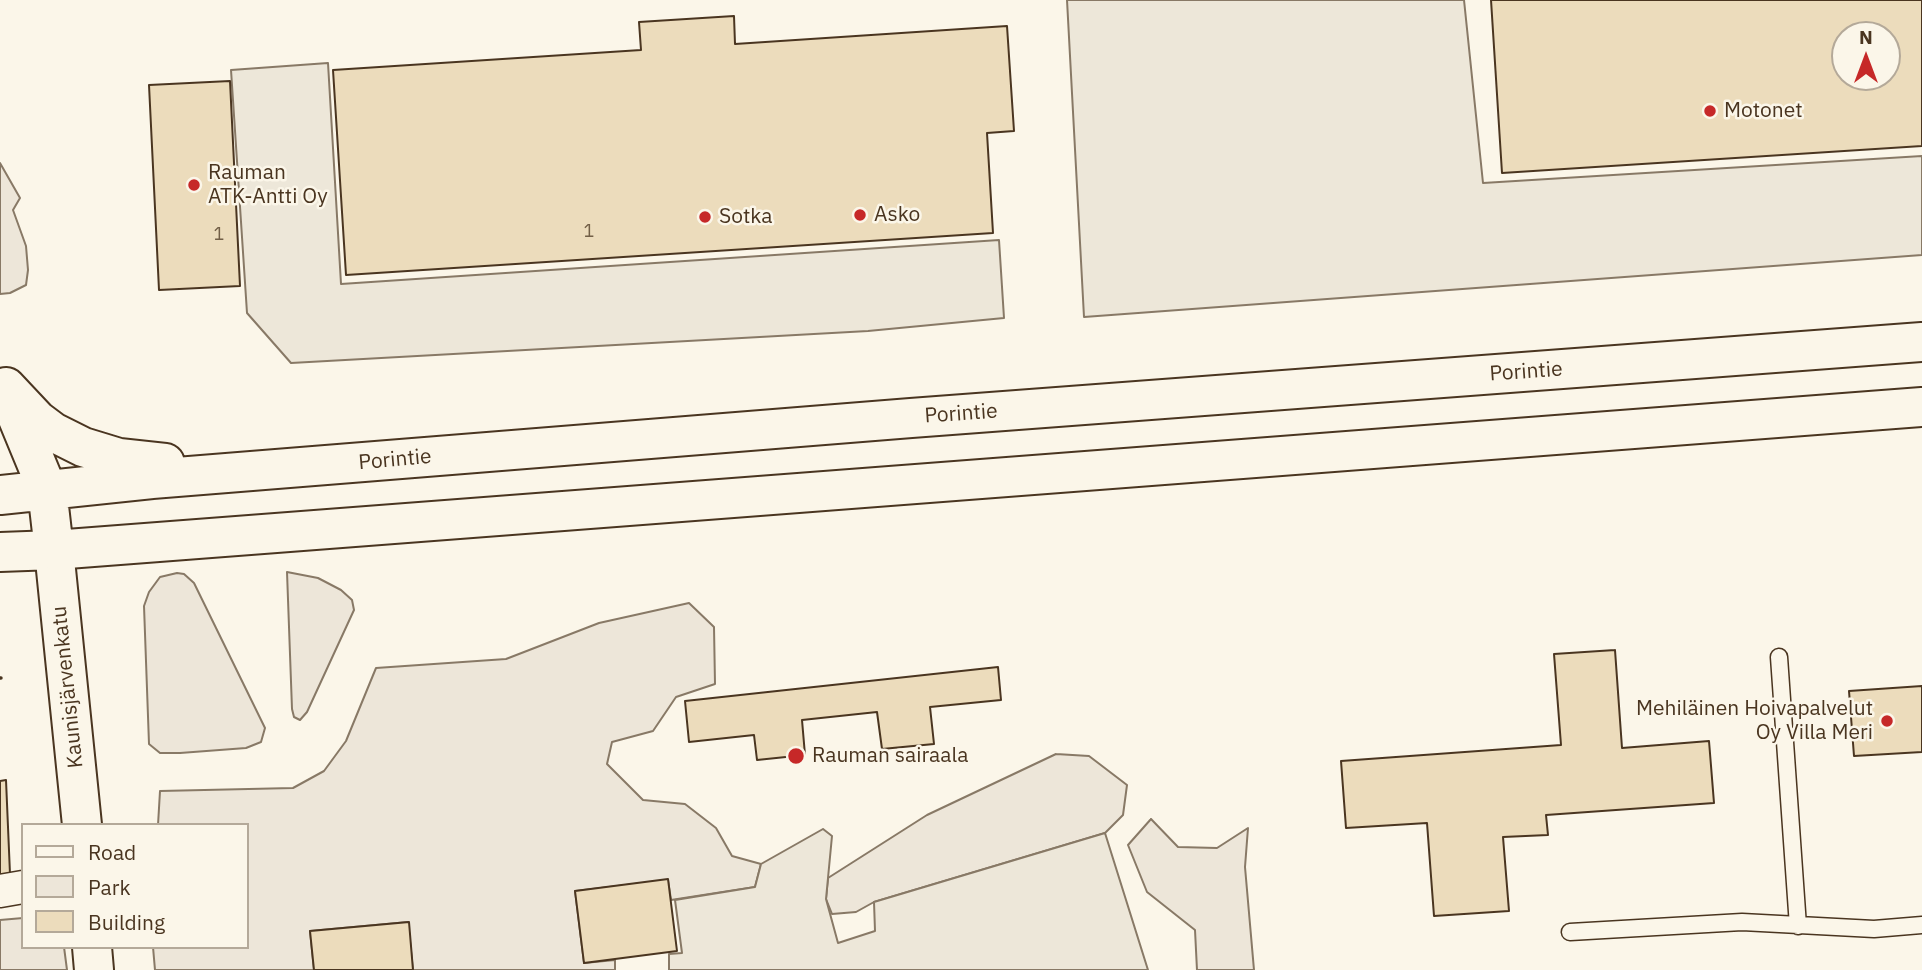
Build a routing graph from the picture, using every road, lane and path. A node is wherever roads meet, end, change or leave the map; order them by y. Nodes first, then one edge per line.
1 (1922, 342) edge
2 (3, 380) edge
3 (1922, 407) edge
4 (152, 471) junction
5 (47, 489) junction
6 (0, 497) edge
7 (54, 550) junction
8 (0, 552) edge
9 (1779, 657) dead end
10 (82, 823) edge
11 (21, 887) edge
12 (0, 891) edge
13 (1922, 925) edge
14 (1798, 926) junction
15 (1570, 932) dead end
16 (92, 949) edge
17 (94, 970) edge

1 - 4 main road, Porintie
2 - 4 main road
2 - 5 main road, Kaunisjärvenkatu
3 - 7 main road
4 - 5 main road, Porintie
5 - 6 main road, Porintie
5 - 7 main road, Kaunisjärvenkatu
6 - 7 main road
7 - 8 main road
7 - 10 main road, Kaunisjärvenkatu
9 - 14 lane
11 - 12 street
13 - 14 lane
14 - 15 lane
16 - 17 main road

